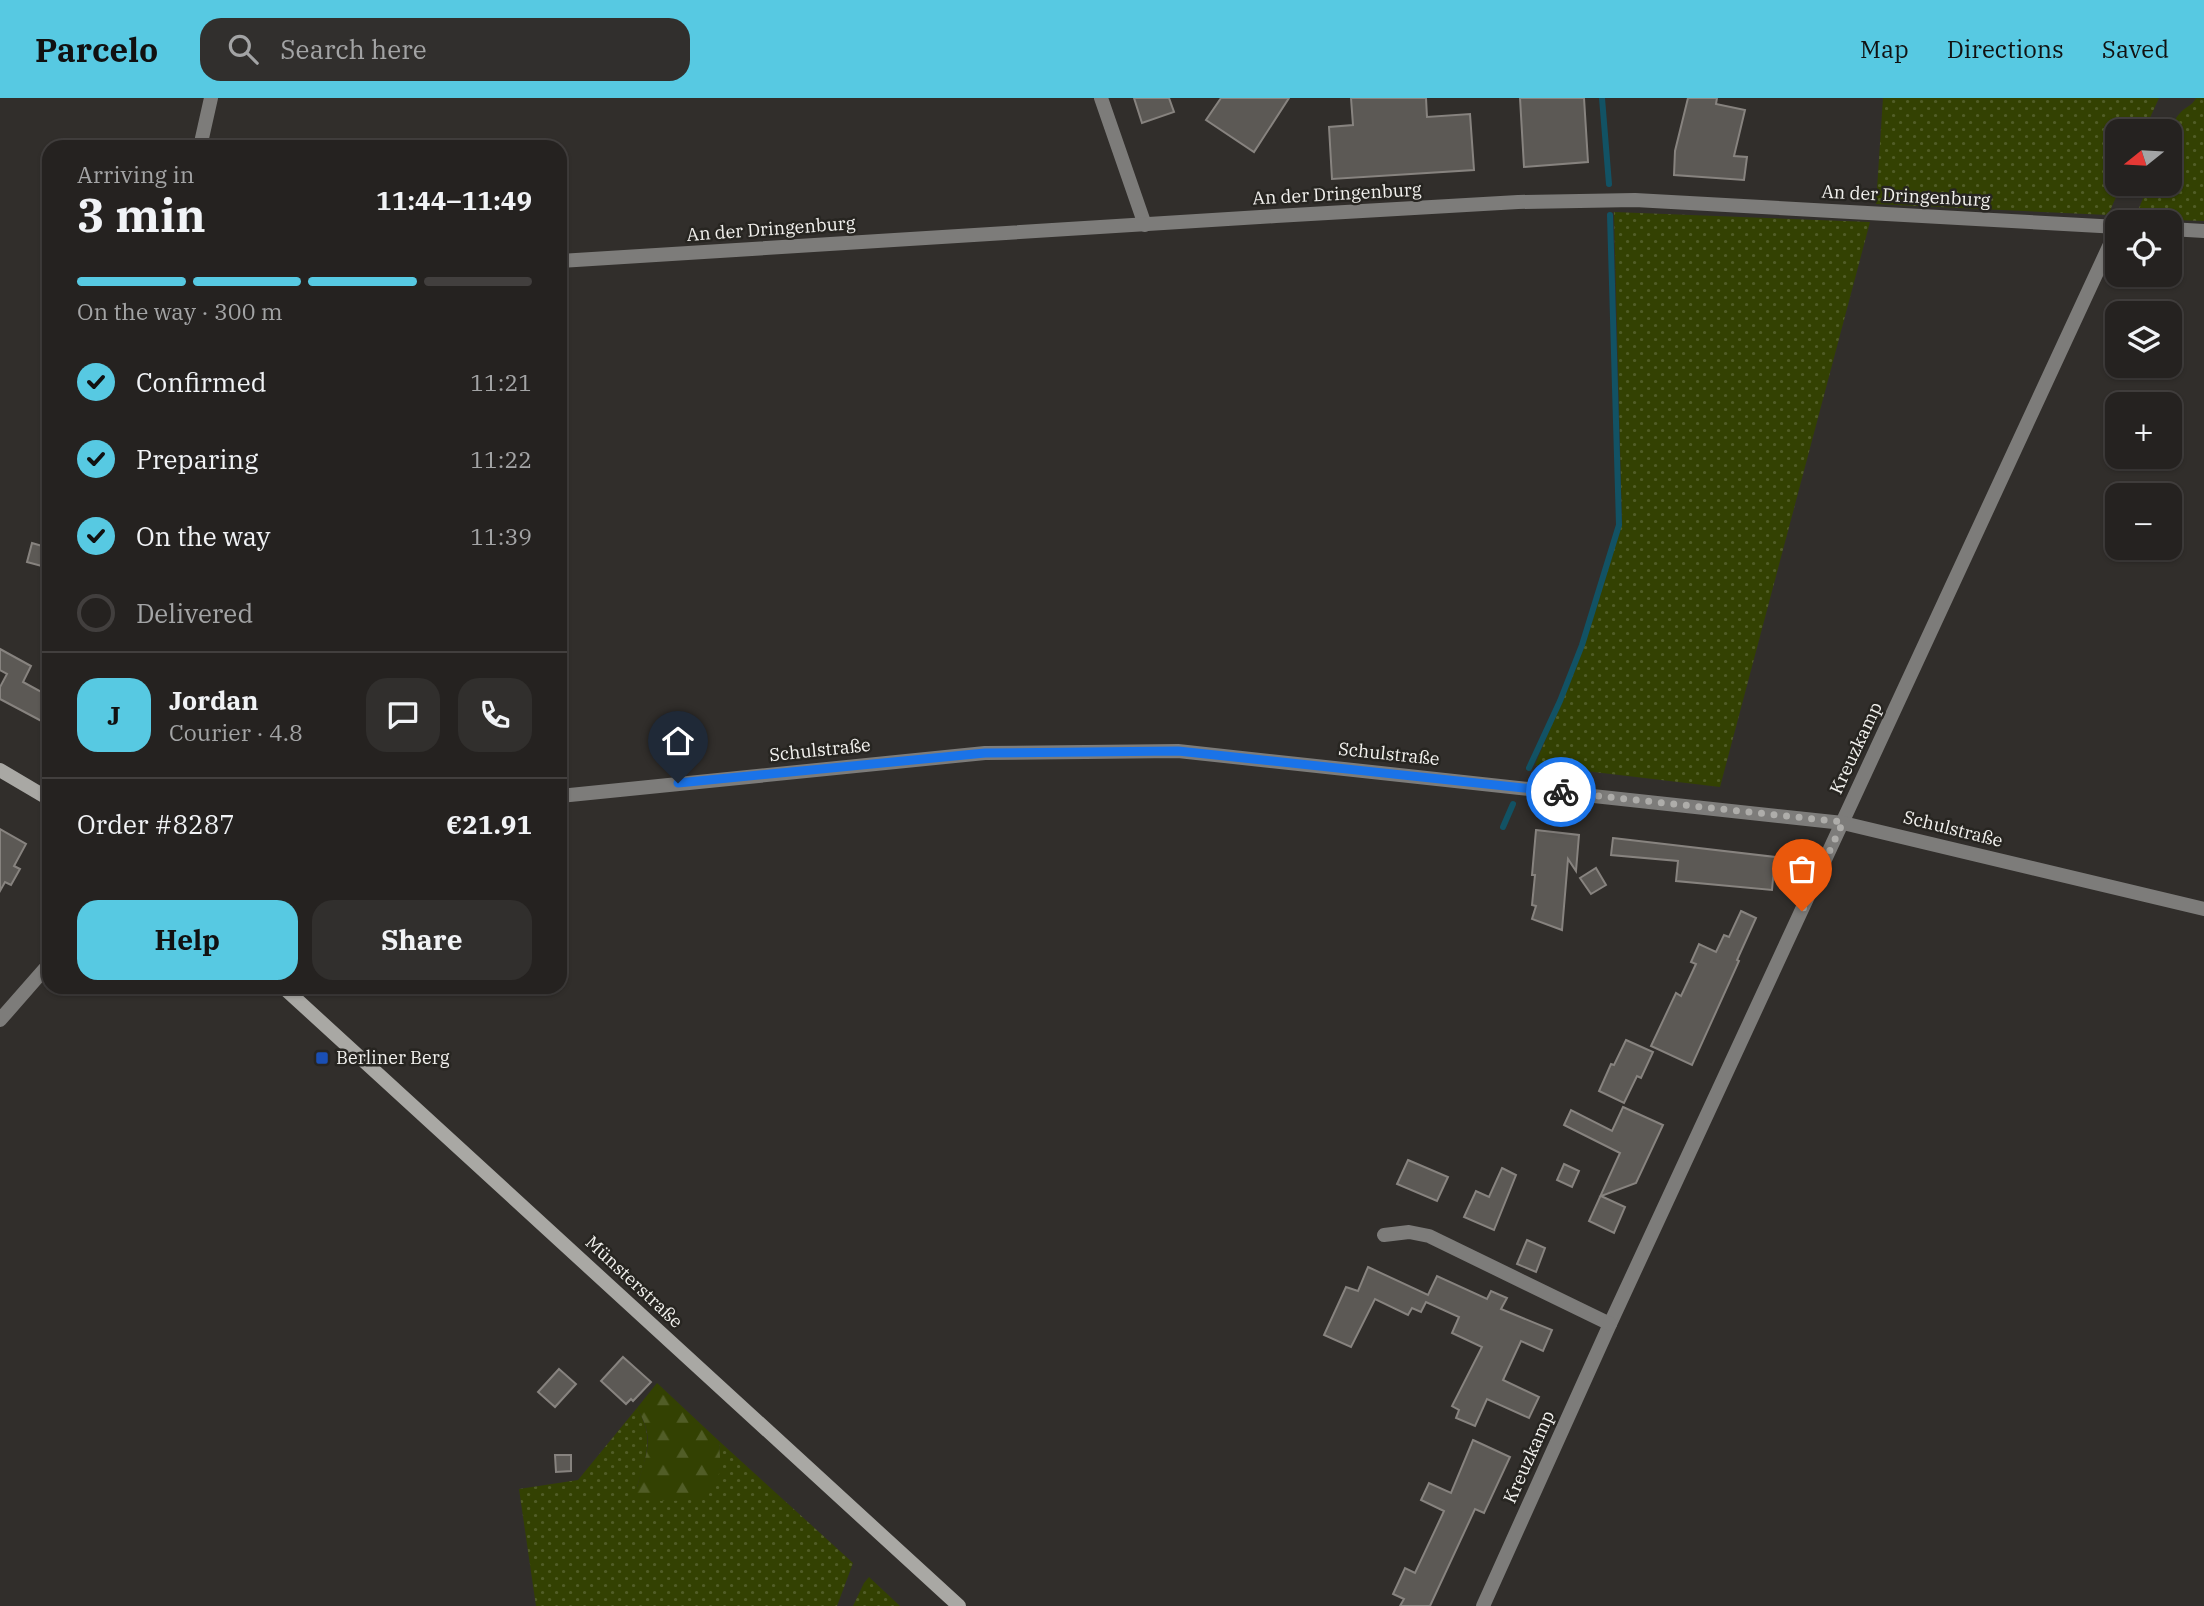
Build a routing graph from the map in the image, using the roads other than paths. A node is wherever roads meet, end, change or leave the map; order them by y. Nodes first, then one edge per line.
1 (211, 98) edge
2 (1101, 98) edge
3 (202, 140) edge
4 (1145, 225) junction
5 (2105, 226) edge
6 (2182, 230) edge
7 (2204, 231) edge
8 (2105, 255) edge
9 (567, 261) edge
10 (0, 770) edge
11 (42, 795) edge
12 (567, 795) edge
13 (1843, 822) junction
14 (2204, 909) edge
15 (42, 972) edge
16 (291, 994) edge
17 (0, 1020) edge
18 (1384, 1235) dead end
19 (1610, 1324) junction
20 (959, 1606) edge
21 (1483, 1606) edge

1 - 3 street
2 - 4 street
4 - 5 street, An der Dringenburg
4 - 9 street, An der Dringenburg
6 - 7 street
8 - 13 street, Kreuzkamp
10 - 11 main road
12 - 13 street, Schulstraße
13 - 14 street, Schulstraße
13 - 19 street, Kreuzkamp
15 - 17 street
16 - 20 main road, Münsterstraße
18 - 19 street
19 - 21 street, Kreuzkamp

